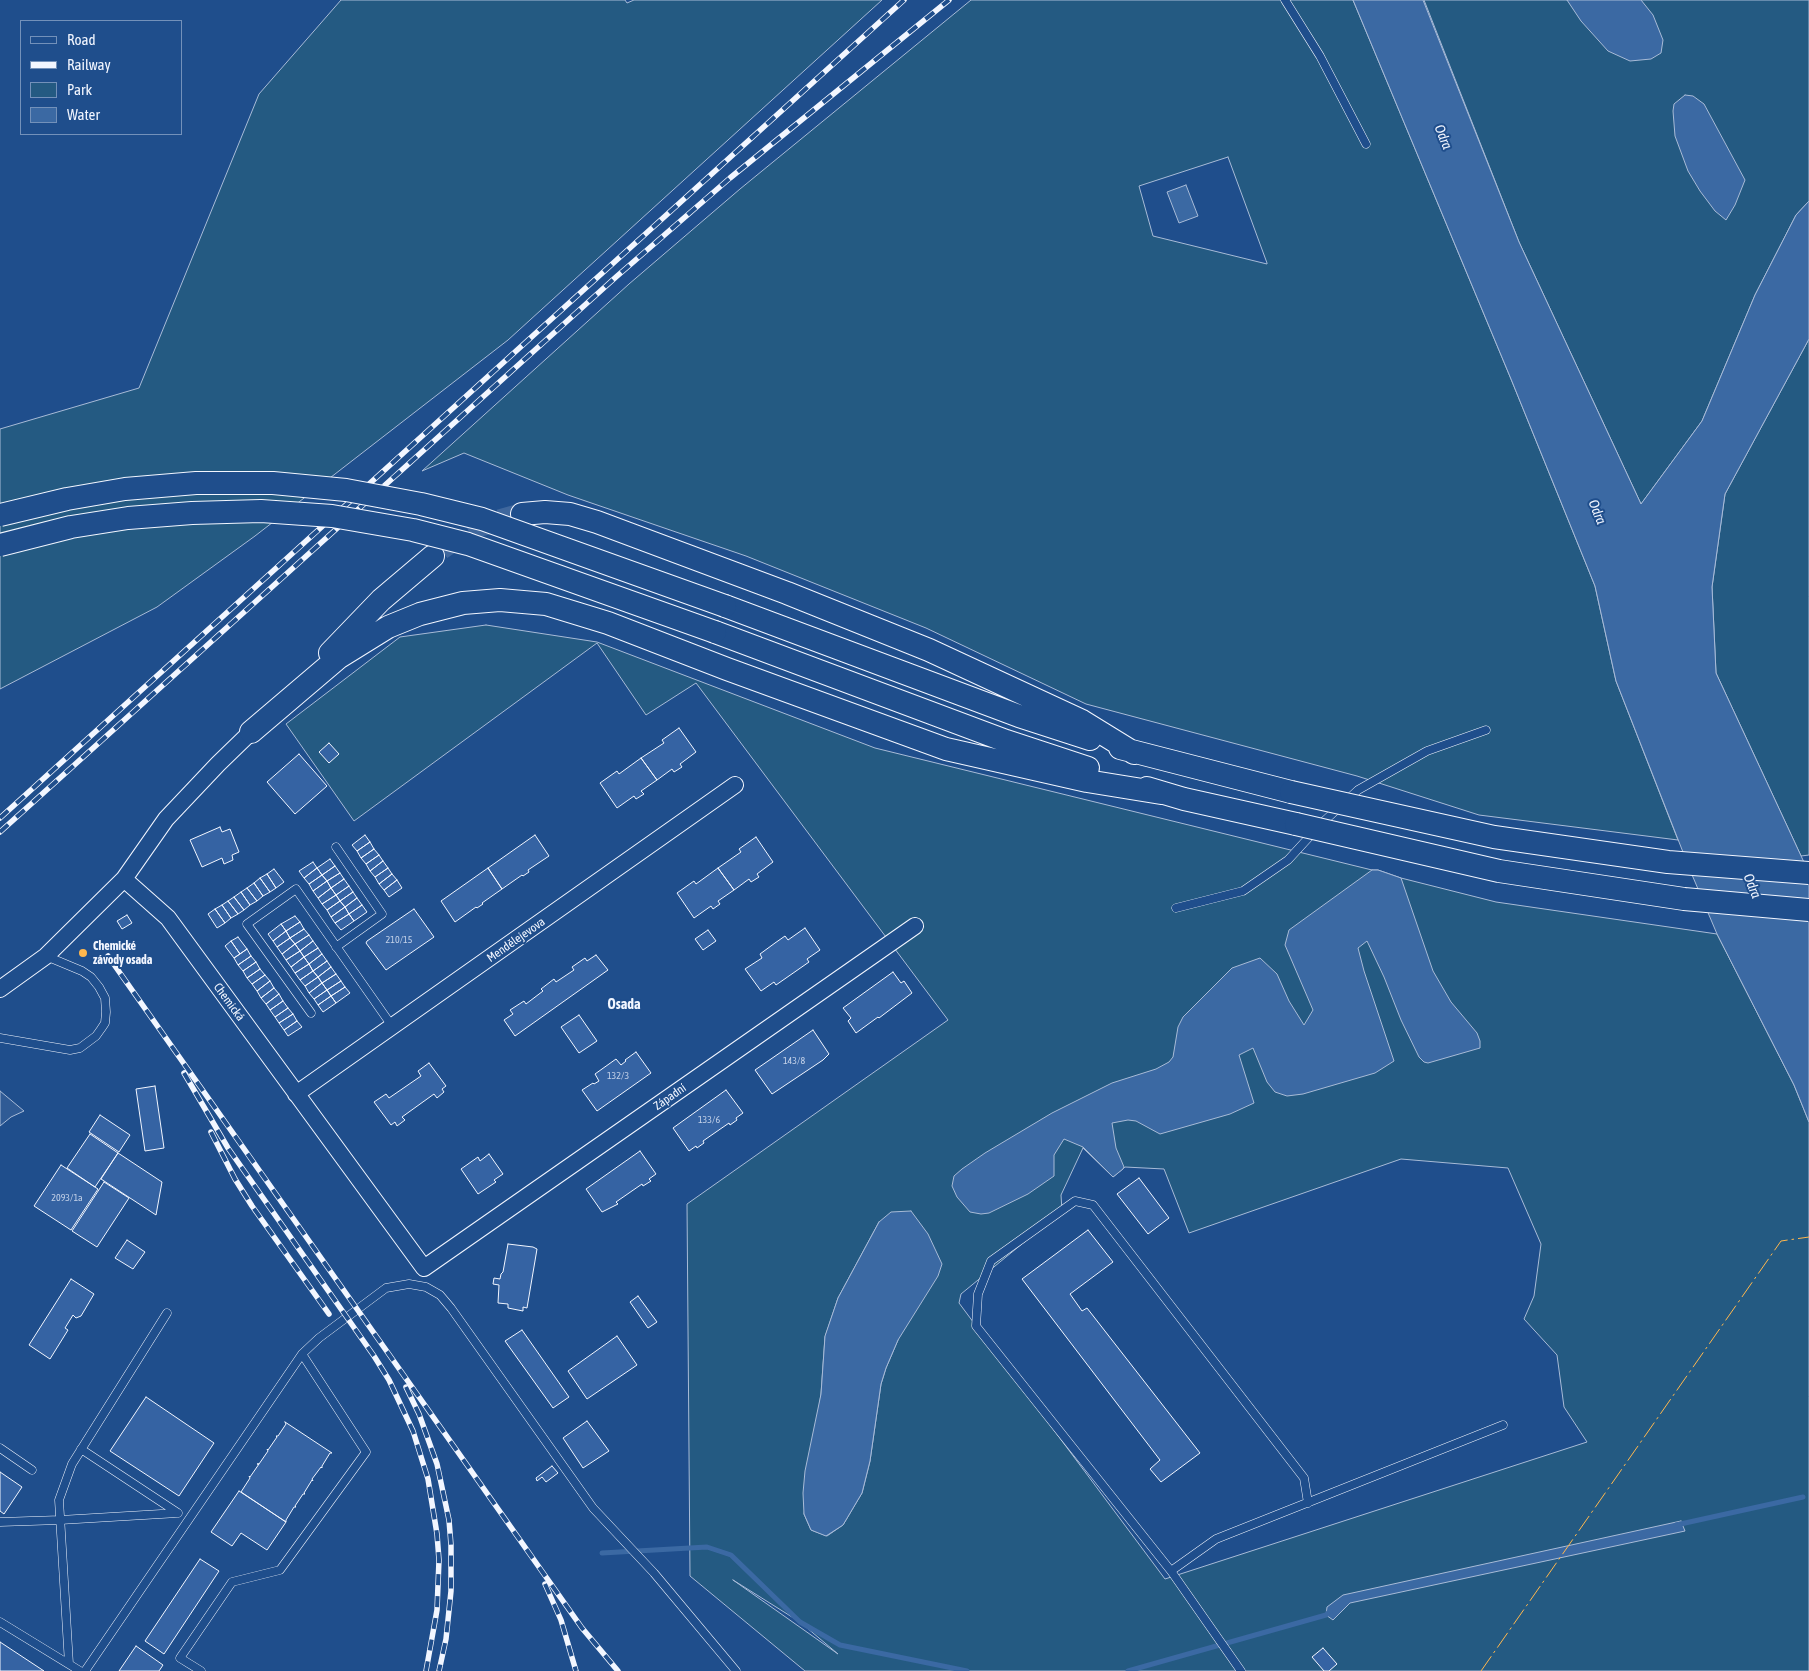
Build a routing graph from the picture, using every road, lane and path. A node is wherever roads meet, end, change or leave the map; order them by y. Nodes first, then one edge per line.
1 (1285, 0) edge
2 (1366, 144) dead end
3 (522, 514) tunnel mouth
4 (0, 515) edge
5 (0, 545) edge
6 (433, 556) tunnel mouth
7 (1486, 730) dead end
8 (252, 732) junction
9 (1134, 753) junction
10 (735, 785) dead end
11 (1161, 793) junction
12 (336, 847) dead end
13 (1809, 872) edge
14 (124, 879) junction
15 (1176, 908) dead end
16 (1809, 910) edge
17 (916, 926) dead end
18 (336, 946) junction
19 (46, 956) junction
20 (0, 989) edge
21 (311, 1013) dead end
22 (392, 1026) junction
23 (0, 1038) edge
24 (296, 1094) junction
25 (424, 1268) joint
26 (167, 1313) dead end
27 (302, 1354) junction
28 (1503, 1425) dead end
29 (0, 1448) edge
30 (81, 1449) junction
31 (32, 1470) dead end
32 (1308, 1503) junction
33 (178, 1513) junction
34 (60, 1520) junction
35 (188, 1520) junction
36 (0, 1522) edge
37 (1171, 1571) junction
38 (0, 1622) edge
39 (69, 1664) junction
40 (80, 1671) edge
41 (85, 1671) edge
42 (200, 1671) edge
43 (736, 1671) edge
44 (1241, 1671) edge

1 - 2 lane
3 - 9 main road
4 - 9 main road, bridge
5 - 11 main road, bridge
6 - 8 main road
7 - 15 lane
8 - 11 main road
8 - 14 street
9 - 13 main road, bridge
10 - 22 street, Mendělejevova
11 - 16 main road, bridge
12 - 18 lane
14 - 19 street
14 - 24 street, Chemická
17 - 25 street, Západní
18 - 21 lane
18 - 22 lane
19 - 20 street
19 - 23 lane
22 - 24 street, Mendělejevova
24 - 25 street, Chemická
26 - 30 lane
27 - 35 lane
27 - 42 lane
27 - 43 lane
28 - 32 lane
29 - 31 lane
30 - 33 lane
30 - 34 lane
32 - 37 lane
32 - 37 lane
33 - 34 lane
33 - 35 lane
34 - 36 lane
34 - 39 lane
35 - 41 lane
37 - 44 lane
38 - 39 lane
39 - 40 lane

